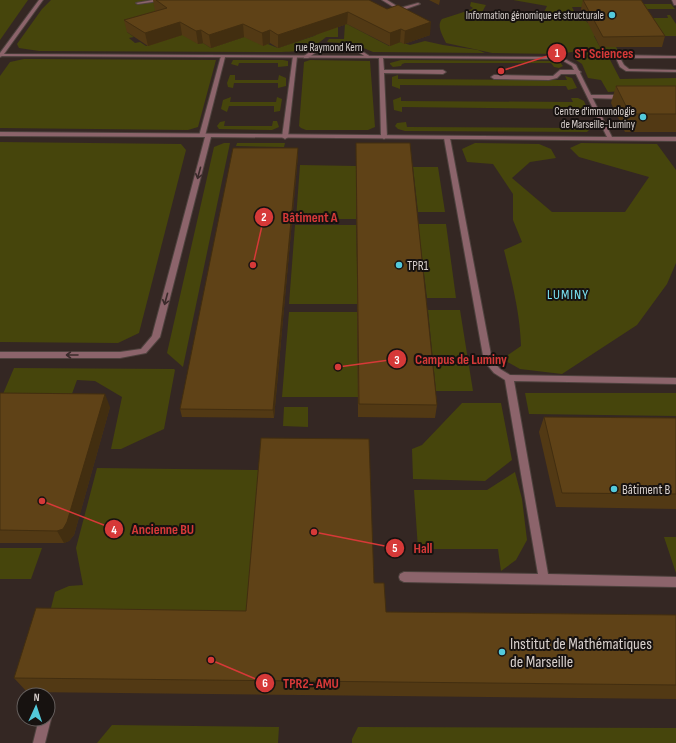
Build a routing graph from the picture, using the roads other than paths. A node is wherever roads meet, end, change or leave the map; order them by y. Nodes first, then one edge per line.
1 (41, 0) edge
2 (164, 0) edge
3 (384, 0) edge
4 (674, 0) edge
5 (138, 3) dead end
6 (418, 4) dead end
7 (676, 4) edge
8 (0, 56) edge
9 (223, 57) junction
10 (295, 57) junction
11 (306, 57) junction
12 (369, 57) junction
13 (382, 57) junction
14 (676, 57) edge
15 (382, 71) junction
16 (676, 71) edge
17 (443, 72) dead end
18 (578, 72) junction
19 (494, 78) dead end
20 (591, 97) junction
21 (632, 97) edge
22 (0, 134) edge
23 (205, 136) junction
24 (285, 136) junction
25 (384, 137) junction
26 (447, 138) junction
27 (610, 138) junction
28 (676, 139) edge
29 (0, 355) edge
30 (509, 378) junction
31 (676, 381) edge
32 (404, 577) dead end
33 (544, 579) junction
34 (676, 582) edge
35 (43, 727) edge
36 (39, 743) edge

1 - 8 street
2 - 5 street
3 - 6 street
4 - 7 street
8 - 9 street, rue Raymond Kern
9 - 10 street, rue Raymond Kern
9 - 23 street
10 - 11 street, rue Raymond Kern
10 - 24 street
11 - 12 street, rue Raymond Kern
11 - 12 street
12 - 13 street, rue Raymond Kern
13 - 15 street
13 - 18 street, rue Raymond Kern
14 - 16 street
15 - 17 street
15 - 25 street
18 - 19 street
18 - 20 street, rue Raymond Kern
20 - 21 street
20 - 27 street, rue Raymond Kern
22 - 23 street
23 - 24 street
23 -> 29 street
24 - 25 street
25 - 26 street
26 - 27 street
26 - 30 street
27 - 28 street
30 - 31 street
30 - 33 street
32 - 33 street
33 - 34 street
35 - 36 street

